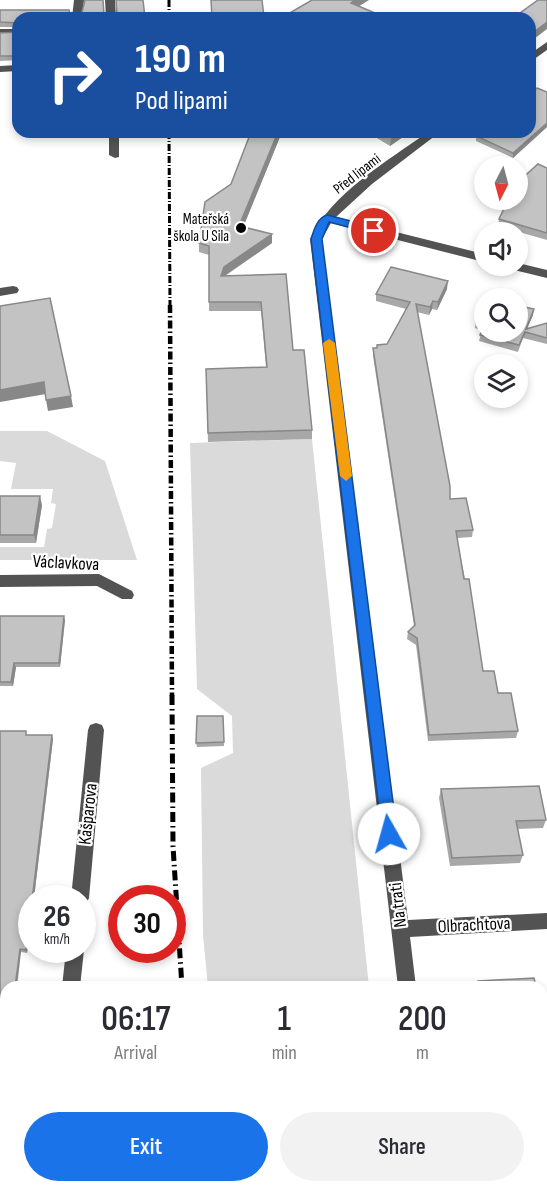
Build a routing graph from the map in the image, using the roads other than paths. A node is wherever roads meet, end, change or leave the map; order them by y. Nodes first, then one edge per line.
1 (114, 138) edge
2 (427, 138) edge
3 (115, 155) dead end
4 (327, 218) junction
5 (474, 255) edge
6 (528, 269) edge
7 (547, 274) edge
8 (0, 580) edge
9 (127, 595) dead end
10 (96, 730) dead end
11 (81, 885) edge
12 (547, 921) edge
13 (401, 929) junction
14 (74, 963) edge
15 (72, 981) edge
16 (406, 981) edge

1 - 3 street
2 - 4 street, Před lipami
4 - 5 street
4 - 13 street, Na trati
6 - 7 street
8 - 9 street, Václavkova
10 - 11 street, Kašparova
12 - 13 street, Olbrachtova
13 - 16 street, Na trati
14 - 15 street

